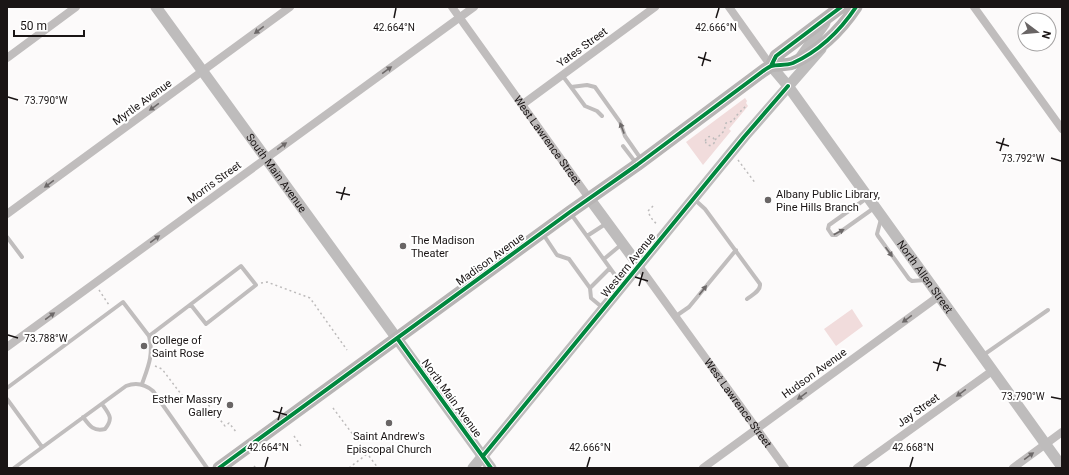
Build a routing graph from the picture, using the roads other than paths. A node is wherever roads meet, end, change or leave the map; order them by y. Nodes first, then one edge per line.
1 (76, 7) edge
2 (156, 7) edge
3 (290, 7) edge
4 (452, 7) edge
5 (474, 7) edge
6 (655, 7) edge
7 (729, 7) edge
8 (856, 7) edge
9 (974, 7) edge
10 (836, 11) edge
11 (460, 17) junction
12 (831, 38) junction
13 (7, 58) edge
14 (798, 60) junction
15 (771, 66) junction
16 (203, 72) junction
17 (562, 75) junction
18 (788, 86) junction
19 (571, 87) junction
20 (522, 104) junction
21 (602, 116) dead end
22 (1062, 129) edge
23 (623, 146) dead end
24 (266, 158) junction
25 (640, 163) junction
26 (589, 198) junction
27 (694, 198) junction
28 (868, 198) junction
29 (570, 212) junction
30 (878, 212) junction
31 (7, 214) edge
32 (608, 223) junction
33 (542, 232) junction
34 (587, 236) junction
35 (7, 237) edge
36 (622, 244) junction
37 (736, 250) junction
38 (22, 257) dead end
39 (604, 259) junction
40 (639, 266) junction
41 (610, 268) junction
42 (624, 283) junction
43 (590, 288) junction
44 (939, 296) junction
45 (747, 299) dead end
46 (191, 305) junction
47 (604, 308) junction
48 (1048, 310) dead end
49 (675, 317) junction
50 (149, 336) junction
51 (397, 338) junction
52 (7, 347) edge
53 (982, 356) junction
54 (992, 371) junction
55 (142, 384) junction
56 (7, 388) edge
57 (7, 399) edge
58 (102, 404) junction
59 (83, 417) junction
60 (756, 429) junction
61 (1062, 432) edge
62 (1045, 444) junction
63 (42, 447) junction
64 (483, 456) junction
65 (1062, 467) edge
66 (14, 468) edge
67 (207, 468) edge
68 (219, 468) edge
69 (473, 468) edge
70 (491, 468) edge
71 (703, 468) edge
72 (785, 468) edge
73 (857, 468) edge
74 (1013, 468) edge

1 - 13 street
2 - 16 street, South Main Avenue
3 -> 16 street, Myrtle Avenue
4 - 11 street, West Lawrence Street
5 - 11 street, Morris Street
6 - 17 street, Yates Street
7 - 15 street
8 - 12 main road, Western Avenue
9 - 22 street
10 - 14 street, Western Avenue
10 - 15 main road, Madison Avenue
11 - 20 street, West Lawrence Street
24 -> 11 street, Morris Street
12 - 14 main road, Madison Avenue
12 - 18 street, Western Avenue
14 - 15 main road, Madison Avenue
14 - 18 street, Western Avenue
15 - 18 street, North Allen Street
15 - 25 main road, Madison Avenue
16 - 24 street, South Main Avenue
16 -> 31 street, Myrtle Avenue
17 - 19 lane
17 - 20 street, Yates Street
18 - 27 street, Western Avenue
18 - 28 street, North Allen Street
19 - 21 lane
25 -> 19 lane
20 - 26 street, West Lawrence Street
23 - 25 lane
24 - 51 street, South Main Avenue
52 -> 24 street, Morris Street
25 - 26 main road, Madison Avenue
26 - 29 main road, Madison Avenue
26 - 32 street, West Lawrence Street
27 - 37 lane
27 - 40 street, Western Avenue
28 - 30 street, North Allen Street
28 -> 30 lane
29 - 33 main road, Madison Avenue
29 - 34 lane
30 - 44 street, North Allen Street
32 - 34 lane
32 - 36 street, West Lawrence Street
33 - 43 lane
33 - 51 main road, Madison Avenue
34 - 39 lane
35 - 38 lane
36 - 39 lane
36 - 40 street, West Lawrence Street
37 - 45 lane
49 -> 37 lane
39 - 41 lane
40 - 42 street, Western Avenue
40 - 49 street, West Lawrence Street
41 - 42 lane
41 - 43 lane
42 - 47 street, Western Avenue
43 - 47 lane
44 - 53 street, North Allen Street
44 -> 60 street, Hudson Avenue
46 - 46 lane
46 - 50 lane
47 - 64 street, Western Avenue
48 - 53 lane
49 - 60 street, West Lawrence Street
50 - 55 lane
50 - 56 lane
51 - 64 street, North Main Avenue
51 - 68 main road, Madison Avenue
53 - 54 street, North Allen Street
54 - 62 street, North Allen Street
54 -> 73 street, Jay Street
55 - 58 lane
55 - 67 lane
57 - 63 lane
58 - 59 lane
58 - 59 lane
59 - 63 lane
60 - 71 street, Hudson Avenue
60 - 72 street, West Lawrence Street
61 - 62 street
62 - 65 street, North Allen Street
74 -> 62 street
63 - 66 lane
64 - 69 street, Western Avenue
64 - 70 street, North Main Avenue

